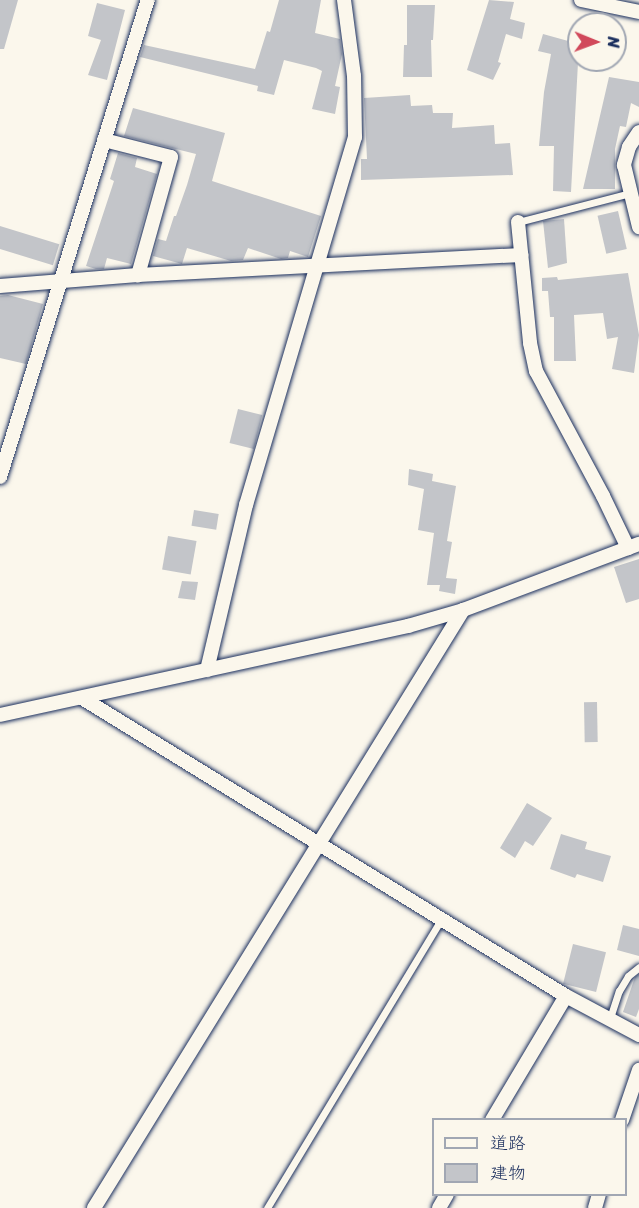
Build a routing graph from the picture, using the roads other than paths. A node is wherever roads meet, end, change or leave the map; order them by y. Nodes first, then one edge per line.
1 (148, 0) edge
2 (344, 0) edge
3 (580, 0) edge
4 (639, 12) edge
5 (639, 132) edge
6 (104, 140) junction
7 (630, 193) junction
8 (518, 222) joint
9 (639, 227) edge
10 (521, 255) junction
11 (319, 265) junction
12 (138, 275) junction
13 (60, 280) junction
14 (0, 286) edge
15 (0, 477) edge
16 (633, 546) edge
17 (463, 610) junction
18 (207, 670) junction
19 (82, 698) junction
20 (0, 715) edge
21 (318, 843) junction
22 (441, 919) junction
23 (639, 967) edge
24 (566, 996) junction
25 (609, 1021) junction
26 (639, 1035) edge
27 (639, 1070) edge
28 (493, 1118) edge
29 (622, 1118) edge
30 (94, 1208) edge
31 (267, 1208) edge

1 - 6 street
2 - 11 street
3 - 4 street
5 - 7 street
6 - 12 street
6 - 13 street
7 - 8 lane
7 - 9 street
8 - 10 street
10 - 11 street
10 - 16 street
11 - 12 street
11 - 18 street
12 - 13 street
13 - 14 street
13 - 15 street
16 - 17 street
17 - 18 street
17 - 21 street
18 - 19 street
19 - 20 street
19 - 21 street
21 - 22 street
21 - 30 street
22 - 24 street
22 - 31 lane
23 - 25 lane
24 - 25 street
24 - 28 street
25 - 26 street
27 - 29 street

